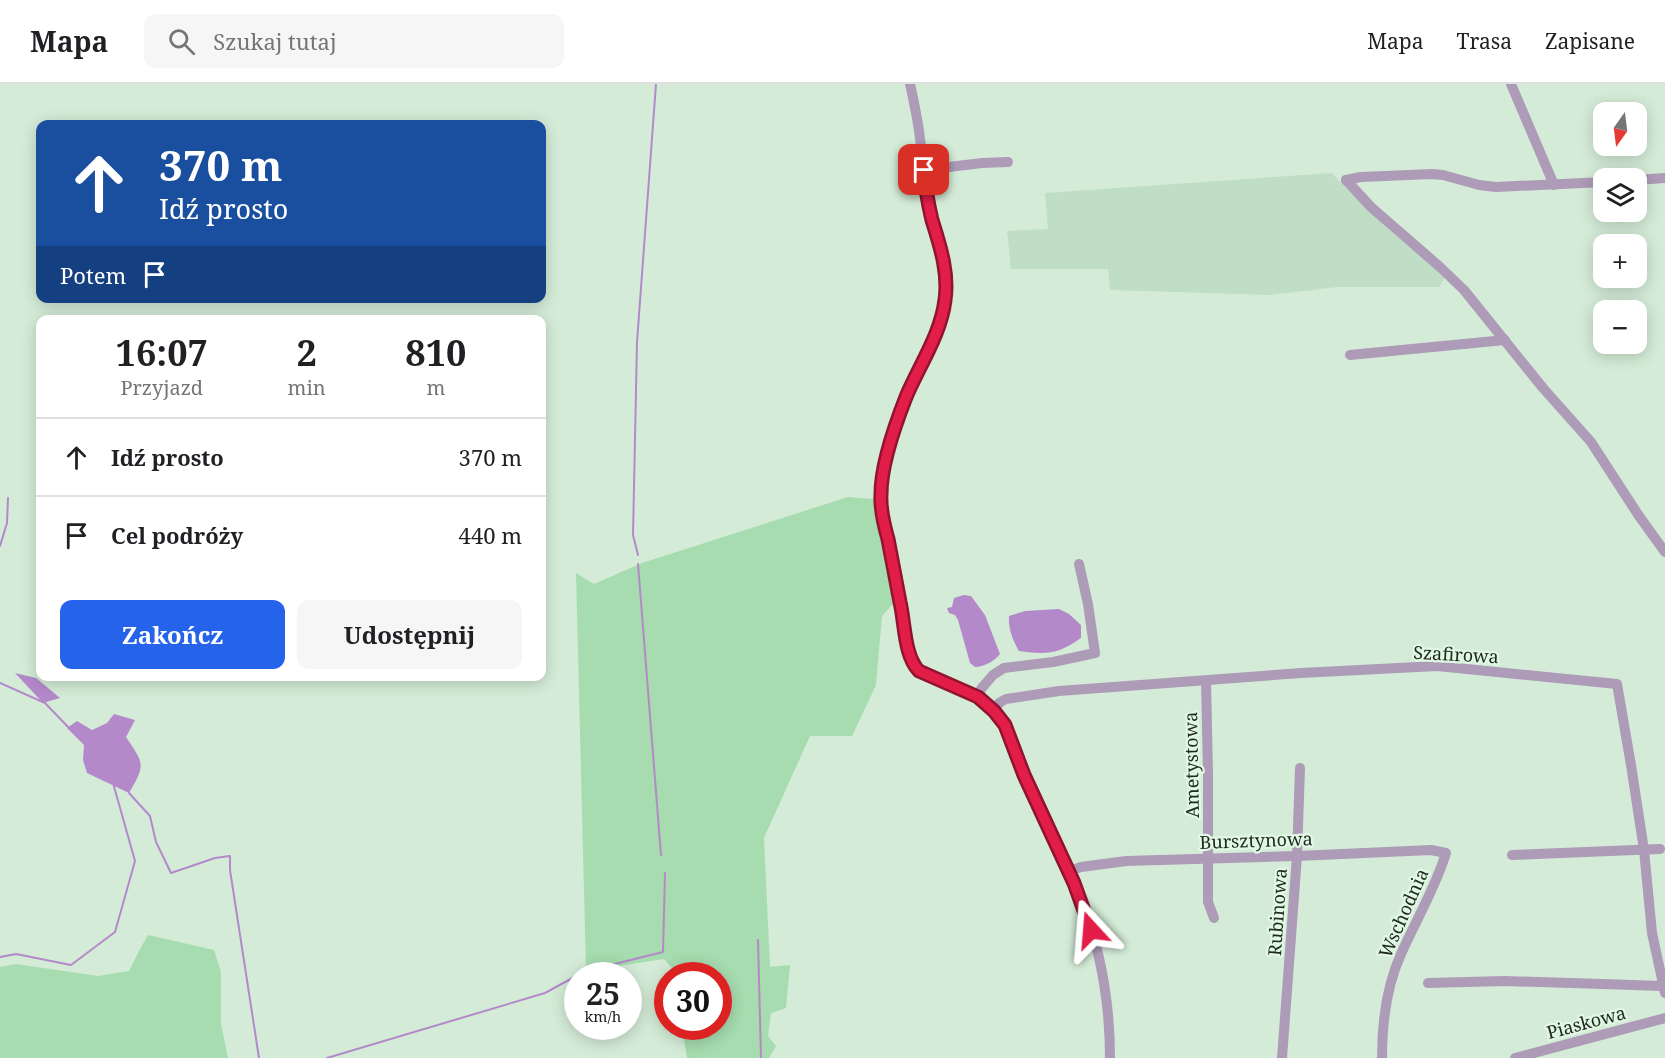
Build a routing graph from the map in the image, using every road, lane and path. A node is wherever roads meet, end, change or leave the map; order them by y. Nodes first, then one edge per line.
1 (910, 84) edge
2 (1511, 84) edge
3 (1008, 162) dead end
4 (924, 170) junction
5 (1665, 178) edge
6 (1647, 179) edge
7 (1593, 183) edge
8 (1554, 185) junction
9 (1505, 340) junction
10 (1350, 355) dead end
11 (1665, 552) edge
12 (1079, 564) dead end
13 (1206, 681) junction
14 (978, 697) junction
15 (994, 711) junction
16 (1300, 768) dead end
17 (1660, 849) dead end
18 (1644, 850) junction
19 (1446, 852) joint
20 (1512, 855) dead end
21 (1297, 856) junction
22 (1208, 858) junction
23 (1069, 871) junction
24 (1214, 918) dead end
25 (1428, 983) dead end
26 (1664, 990) edge
27 (1665, 1018) edge
28 (1523, 1057) edge
29 (1110, 1058) edge
30 (1282, 1058) edge
31 (1382, 1058) edge

1 - 4 street
2 - 8 street
3 - 4 street
4 - 14 street
5 - 6 street
7 - 8 street
8 - 9 street
9 - 10 street
9 - 11 street
12 - 14 street
13 - 15 street, Szafirowa
13 - 18 street, Szafirowa
13 - 22 street, Ametystowa
14 - 15 street
15 - 23 street
16 - 21 street, Rubinowa
17 - 18 street
18 - 20 street
18 - 26 street, Szafirowa
19 - 21 street, Bursztynowa
19 - 31 street, Wschodnia
21 - 22 street, Bursztynowa
21 - 30 street, Rubinowa
22 - 23 street, Bursztynowa
22 - 24 street, Ametystowa
23 - 29 street
25 - 26 street, Szafirowa
27 - 28 street, Piaskowa

